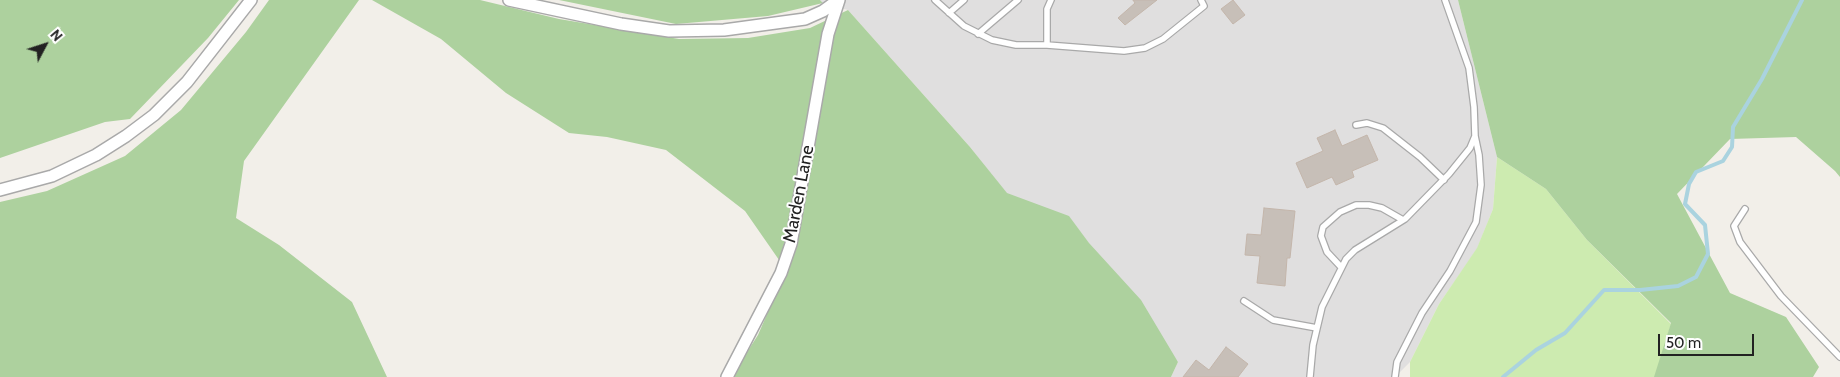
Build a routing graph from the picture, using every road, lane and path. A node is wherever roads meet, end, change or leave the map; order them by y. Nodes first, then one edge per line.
1 (251, 0) edge
2 (509, 0) edge
3 (838, 0) edge
4 (935, 0) edge
5 (964, 0) edge
6 (1018, 0) edge
7 (1051, 0) edge
8 (1201, 0) edge
9 (1445, 0) edge
10 (949, 13) junction
11 (978, 34) junction
12 (1047, 45) junction
13 (1356, 125) dead end
14 (1474, 136) junction
15 (1444, 180) junction
16 (0, 190) edge
17 (1745, 209) dead end
18 (1403, 220) junction
19 (1341, 267) junction
20 (1244, 301) dead end
21 (1317, 328) junction
22 (1840, 357) edge
23 (1310, 374) edge
24 (727, 377) edge
25 (1306, 377) edge
26 (1395, 377) edge

1 - 16 street
2 - 3 street
3 - 24 street, Marden Lane
4 - 10 lane
5 - 10 lane
6 - 11 lane
7 - 12 lane
8 - 12 lane
9 - 14 lane
10 - 11 lane
11 - 12 lane
13 - 15 lane
14 - 15 lane
14 - 26 lane
15 - 18 lane
17 - 22 lane
18 - 19 lane
18 - 19 lane
19 - 21 lane
20 - 21 lane
21 - 23 lane
23 - 25 lane

